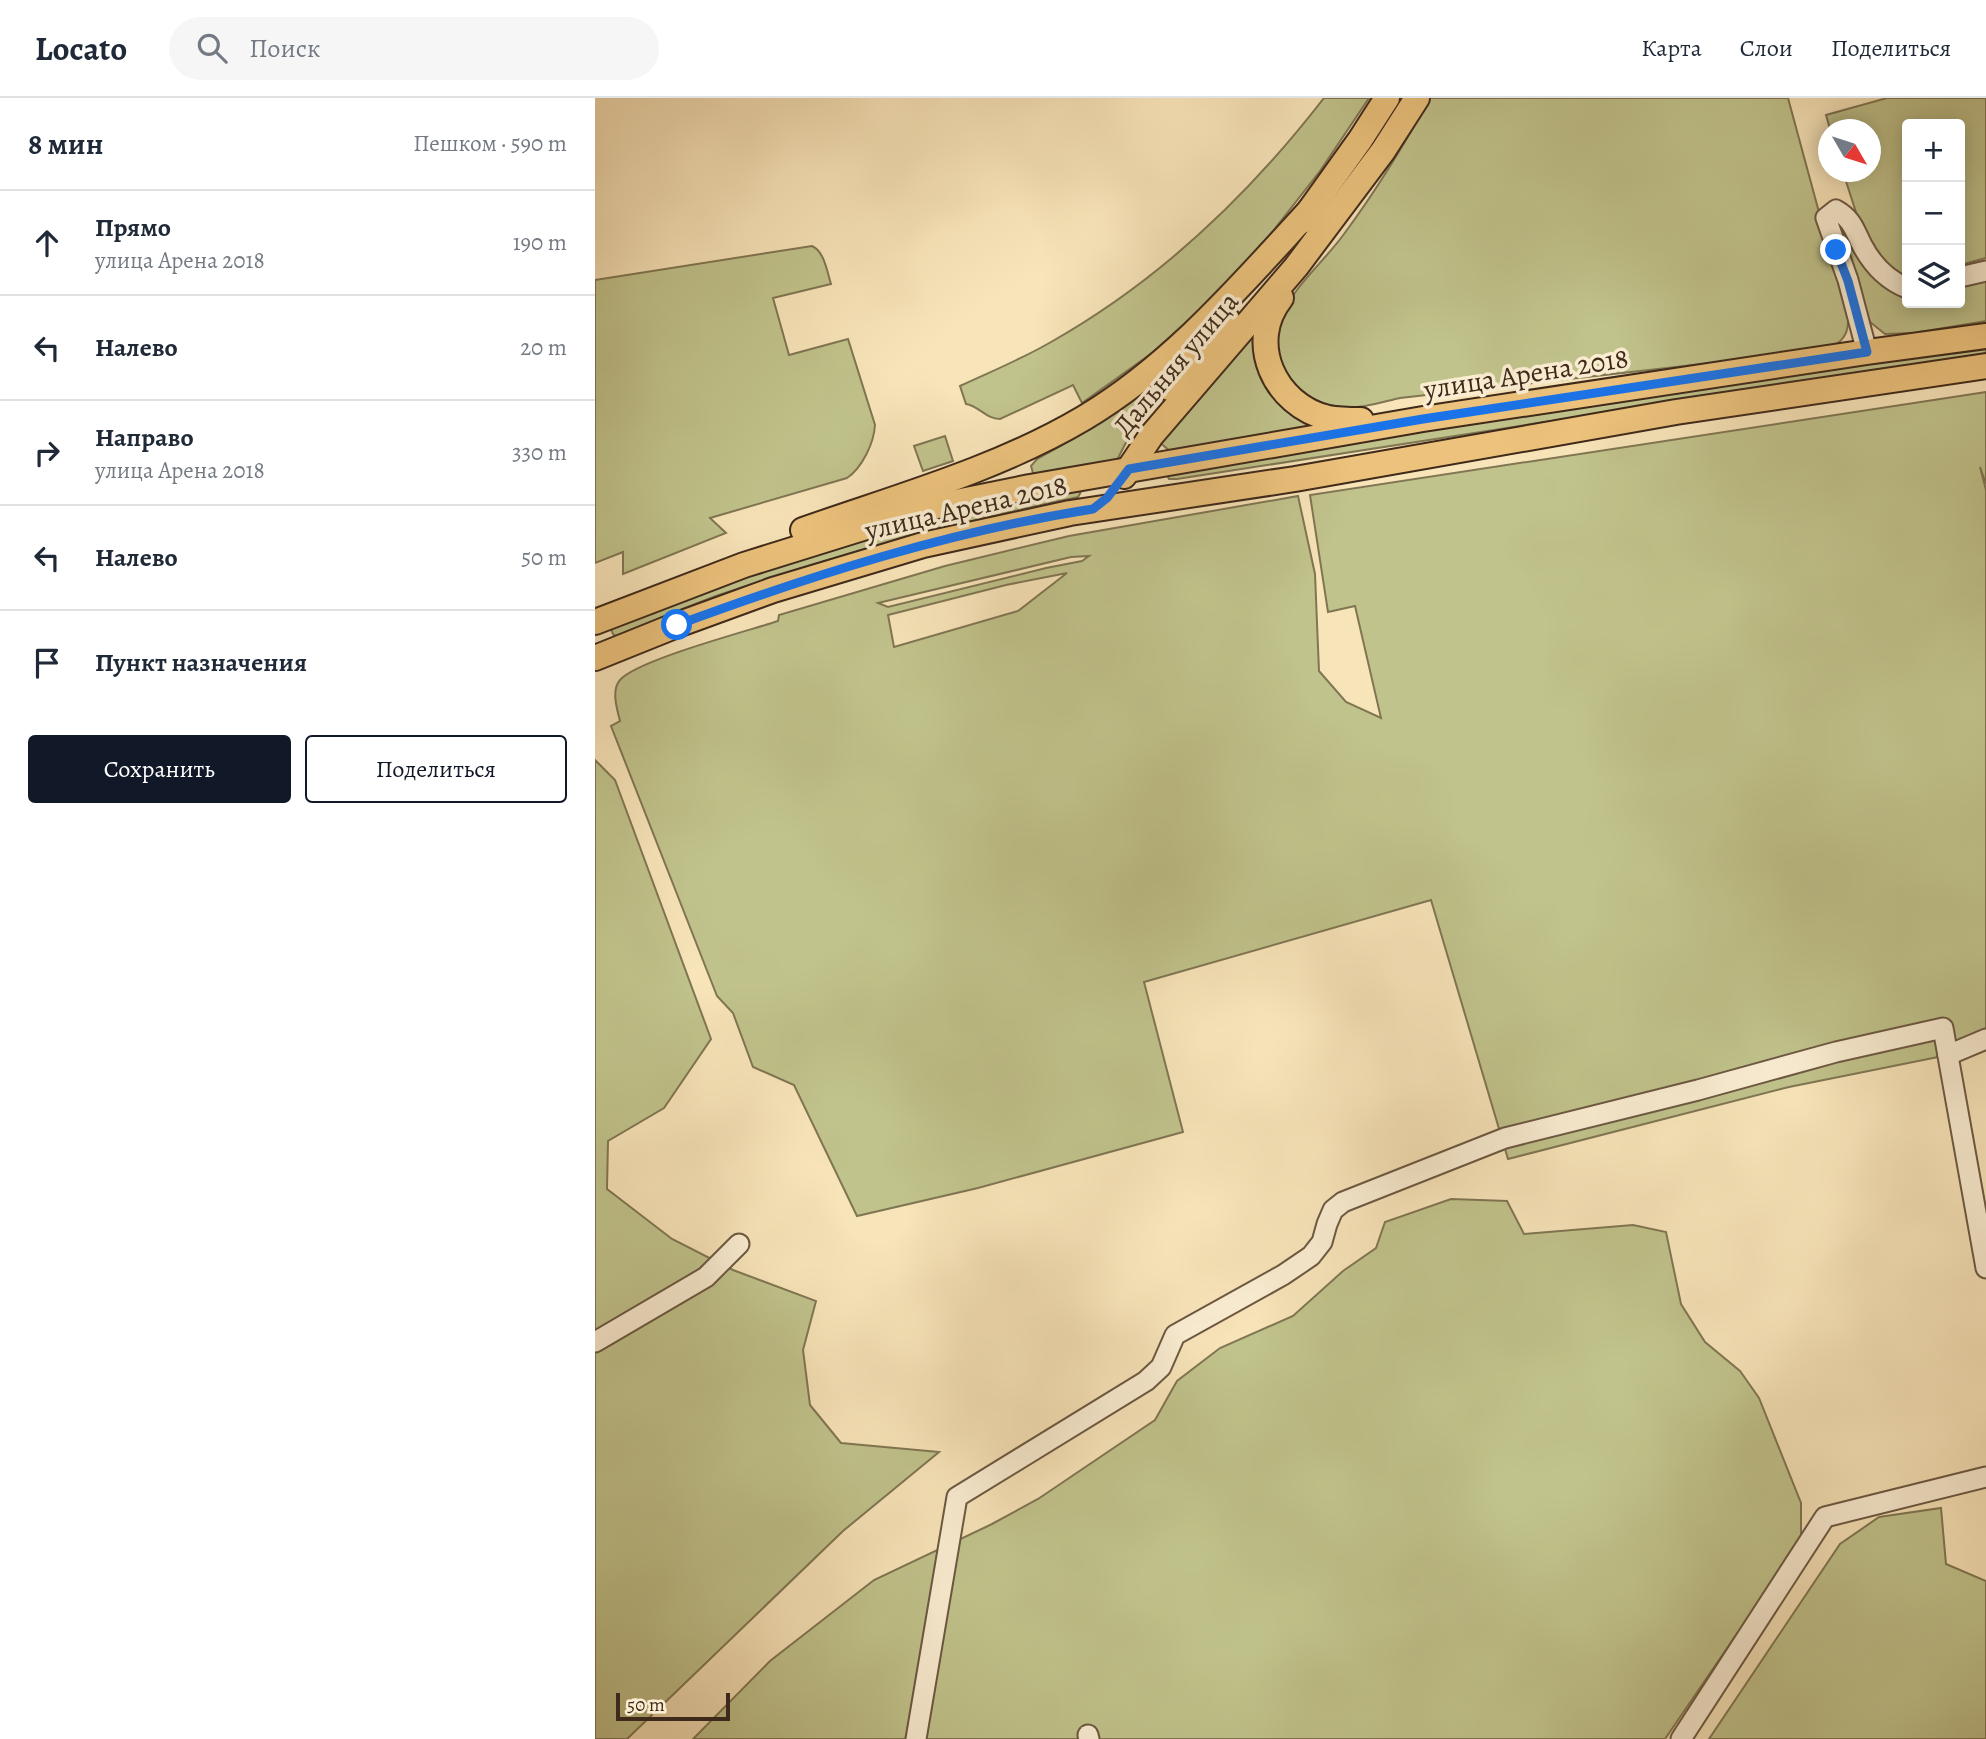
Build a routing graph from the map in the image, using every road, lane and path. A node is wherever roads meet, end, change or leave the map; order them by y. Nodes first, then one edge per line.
1 (1387, 98) edge
2 (1417, 98) edge
3 (1384, 151) junction
4 (1310, 210) junction
5 (1986, 271) edge
6 (1965, 276) edge
7 (1902, 286) edge
8 (1986, 336) edge
9 (1867, 352) junction
10 (1986, 366) edge
11 (1423, 419) junction
12 (1129, 469) junction
13 (1166, 498) junction
14 (1093, 509) junction
15 (595, 608) edge
16 (595, 622) edge
17 (595, 658) edge
18 (1986, 1038) edge
19 (1948, 1055) junction
20 (1979, 1185) edge
21 (739, 1244) dead end
22 (1986, 1268) edge
23 (595, 1342) edge
24 (1986, 1477) edge
25 (916, 1739) edge
26 (1681, 1739) edge

1 - 4 main road, Дальняя улица
2 - 3 main road, Дальняя улица
3 - 11 main road
3 - 12 main road, Дальняя улица
4 - 12 main road, Дальняя улица
4 - 15 main road
5 - 6 street
7 - 9 street
8 - 9 main road, улица Арена 2018
9 - 11 main road, улица Арена 2018
10 - 13 main road, улица Арена 2018
11 - 12 main road, улица Арена 2018
12 - 13 main road
12 - 14 main road
12 - 16 main road, улица Арена 2018
13 - 14 main road, улица Арена 2018
14 - 17 main road, улица Арена 2018
18 - 19 street
19 - 20 street
19 - 25 street
20 - 22 street
21 - 23 street
24 - 26 street

